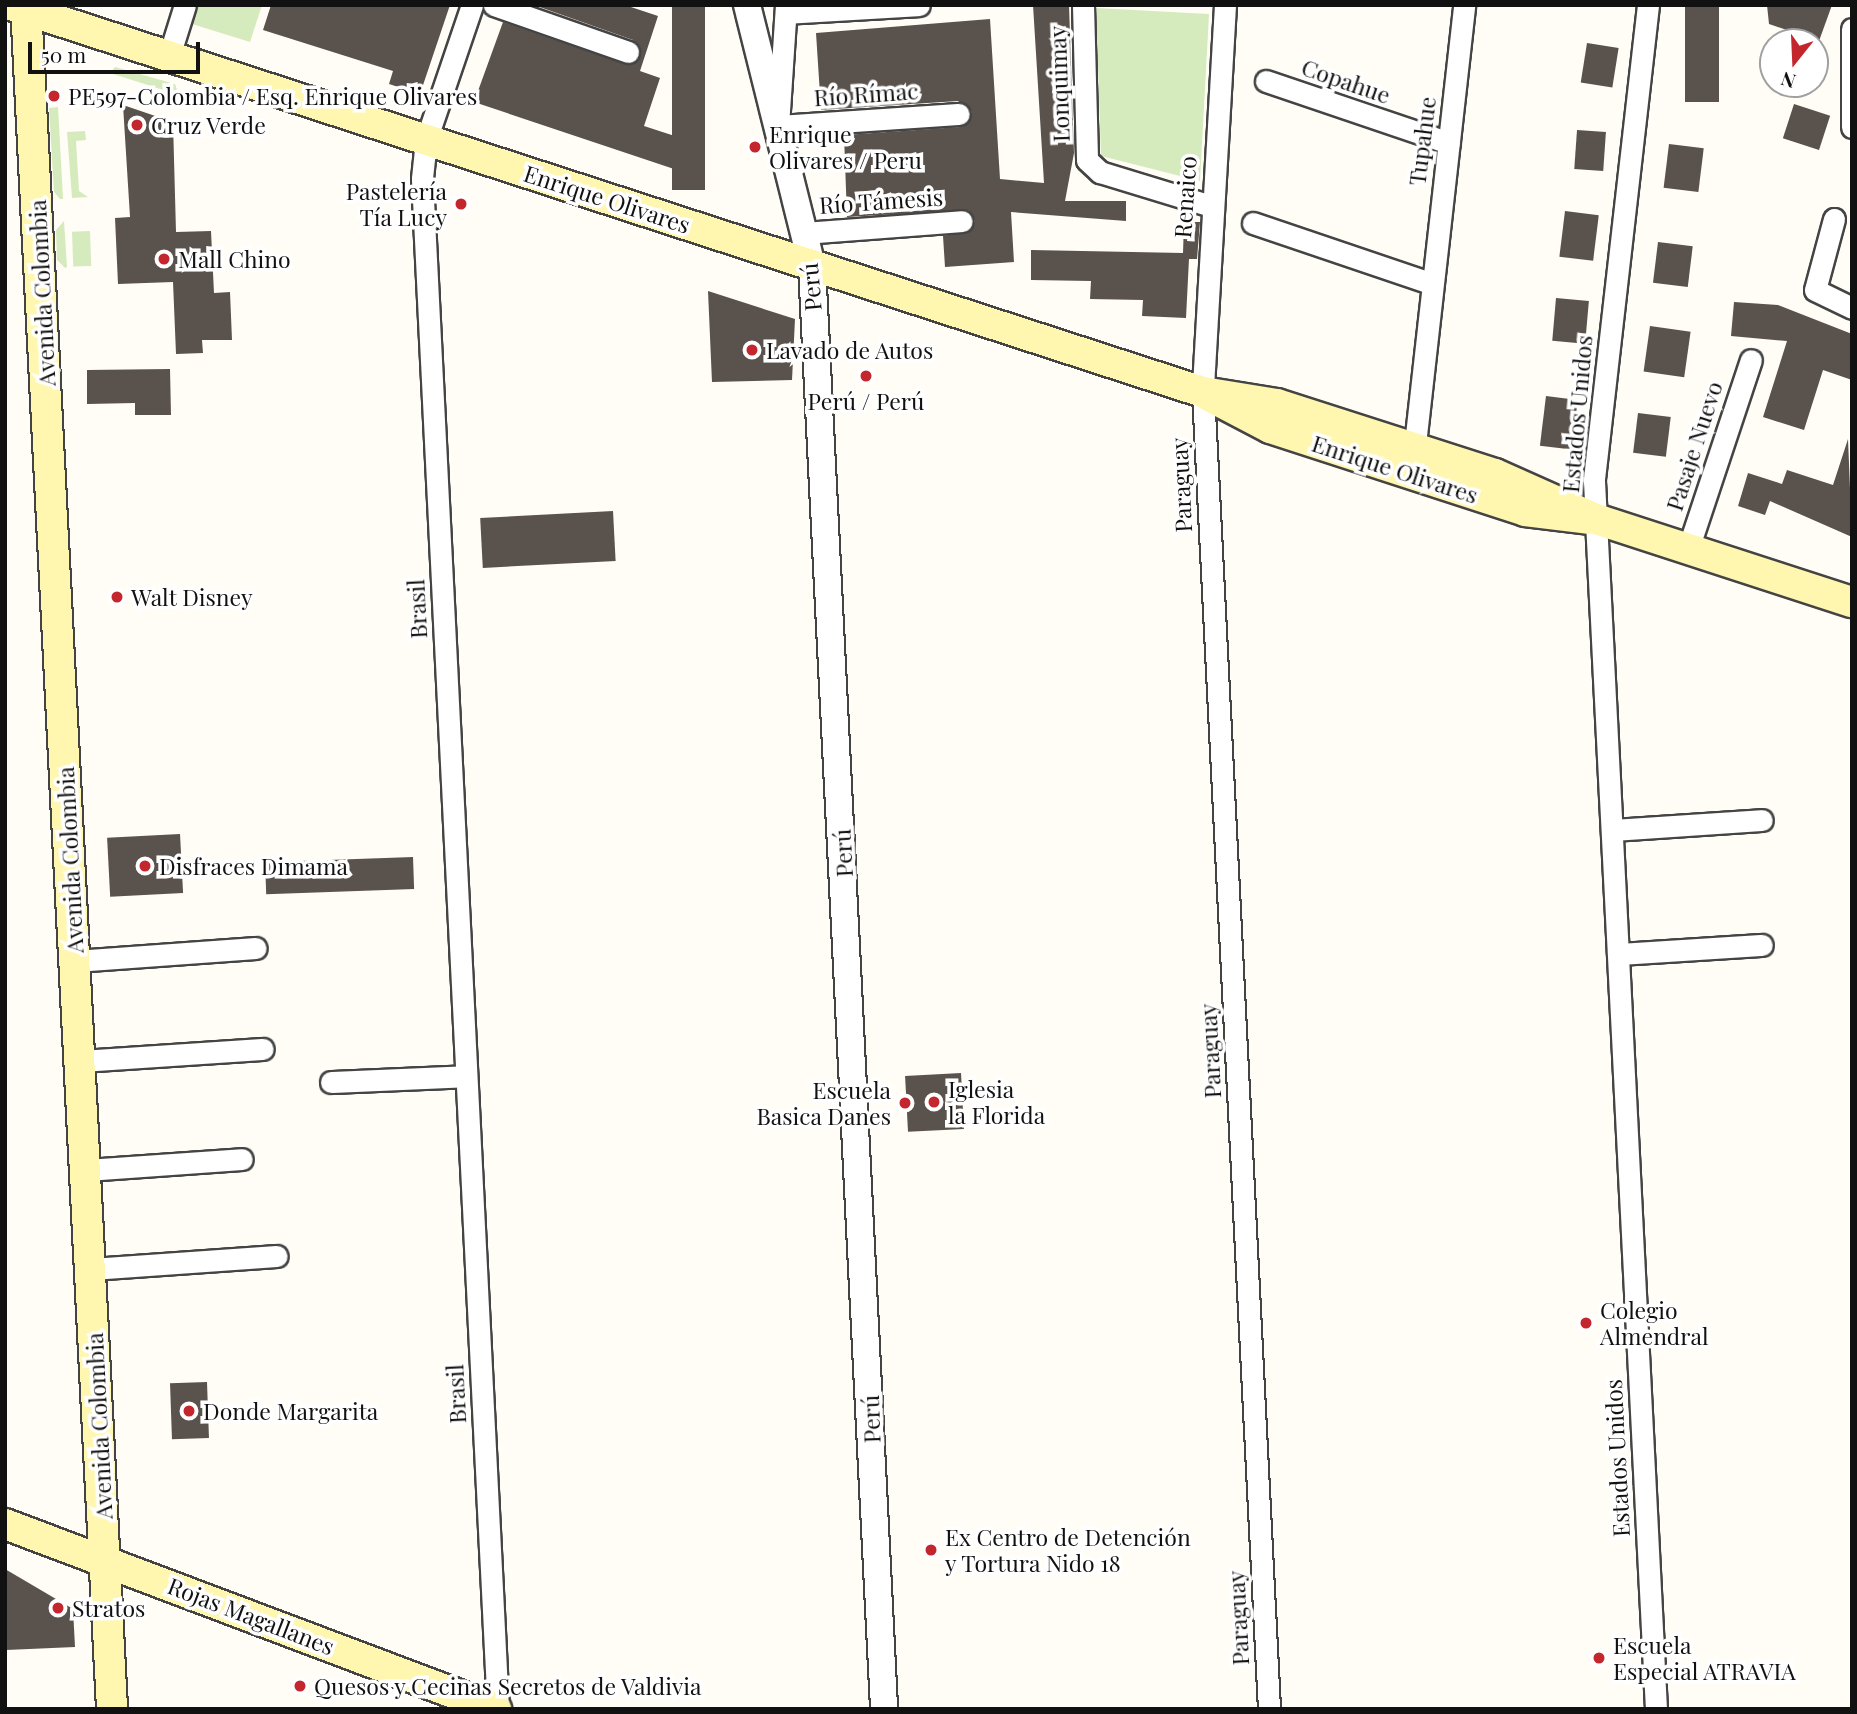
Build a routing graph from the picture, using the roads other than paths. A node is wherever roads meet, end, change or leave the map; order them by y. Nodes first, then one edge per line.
1 (185, 5) edge
2 (472, 5) edge
3 (494, 5) edge
4 (747, 5) edge
5 (919, 5) edge
6 (1083, 5) edge
7 (1226, 5) edge
8 (1464, 5) edge
9 (1648, 5) edge
10 (26, 7) edge
11 (786, 9) edge
12 (1852, 29) edge
13 (628, 52) dead end
14 (169, 56) junction
15 (1266, 81) dead end
16 (959, 114) dead end
17 (778, 126) junction
18 (1852, 127) edge
19 (426, 140) junction
20 (1449, 143) junction
21 (1211, 206) junction
22 (1834, 219) dead end
23 (962, 221) dead end
24 (1253, 223) dead end
25 (804, 233) junction
26 (812, 266) junction
27 (1430, 283) junction
28 (1852, 309) edge
29 (1751, 360) dead end
30 (1203, 391) junction
31 (1413, 461) junction
32 (1596, 519) junction
33 (1688, 549) junction
34 (1852, 602) edge
35 (1762, 820) dead end
36 (1612, 830) junction
37 (1762, 945) dead end
38 (256, 948) dead end
39 (1618, 954) junction
40 (75, 961) junction
41 (263, 1049) dead end
42 (80, 1060) junction
43 (466, 1076) junction
44 (331, 1082) dead end
45 (242, 1159) dead end
46 (86, 1170) junction
47 (277, 1255) dead end
48 (91, 1269) junction
49 (5, 1524) edge
50 (105, 1562) junction
51 (111, 1709) edge
52 (497, 1709) edge
53 (884, 1709) edge
54 (1269, 1709) edge
55 (1656, 1709) edge

1 - 14 street
2 - 19 street, Brasil
3 - 13 street
4 - 17 street, Perú
5 - 11 street
6 - 21 street, Lonquimay
7 - 21 street, Renaico
8 - 20 street, Tupahue
9 - 32 street, Estados Unidos
10 - 14 main road, Enrique Olivares
10 - 40 main road, Avenida Colombia
11 - 17 street
12 - 18 street
14 - 19 main road, Enrique Olivares
15 - 20 street, Copahue
16 - 17 street, Río Rímac
17 - 25 street, Perú
19 - 26 main road, Enrique Olivares
19 - 43 street, Brasil
20 - 27 street, Tupahue
21 - 30 street, Renaico
22 - 28 street
23 - 25 street, Río Támesis
24 - 27 street
25 - 26 street, Perú
26 - 30 main road, Enrique Olivares
26 - 53 street, Perú
27 - 31 street, Tupahue
29 - 33 street, Pasaje Nuevo
30 - 31 main road, Enrique Olivares
30 - 54 street, Paraguay
31 - 32 main road, Enrique Olivares
32 - 33 main road, Enrique Olivares
32 - 36 street, Estados Unidos
33 - 34 main road, Enrique Olivares
35 - 36 street
36 - 39 street, Estados Unidos
37 - 39 street
38 - 40 street
39 - 55 street, Estados Unidos
40 - 42 main road, Avenida Colombia
41 - 42 street
42 - 46 main road, Avenida Colombia
43 - 44 street
43 - 52 street, Brasil
45 - 46 street
46 - 48 main road, Avenida Colombia
47 - 48 street
48 - 50 main road, Avenida Colombia
49 - 50 main road, Rojas Magallanes
50 - 51 main road, Avenida Colombia
50 - 52 main road, Rojas Magallanes

